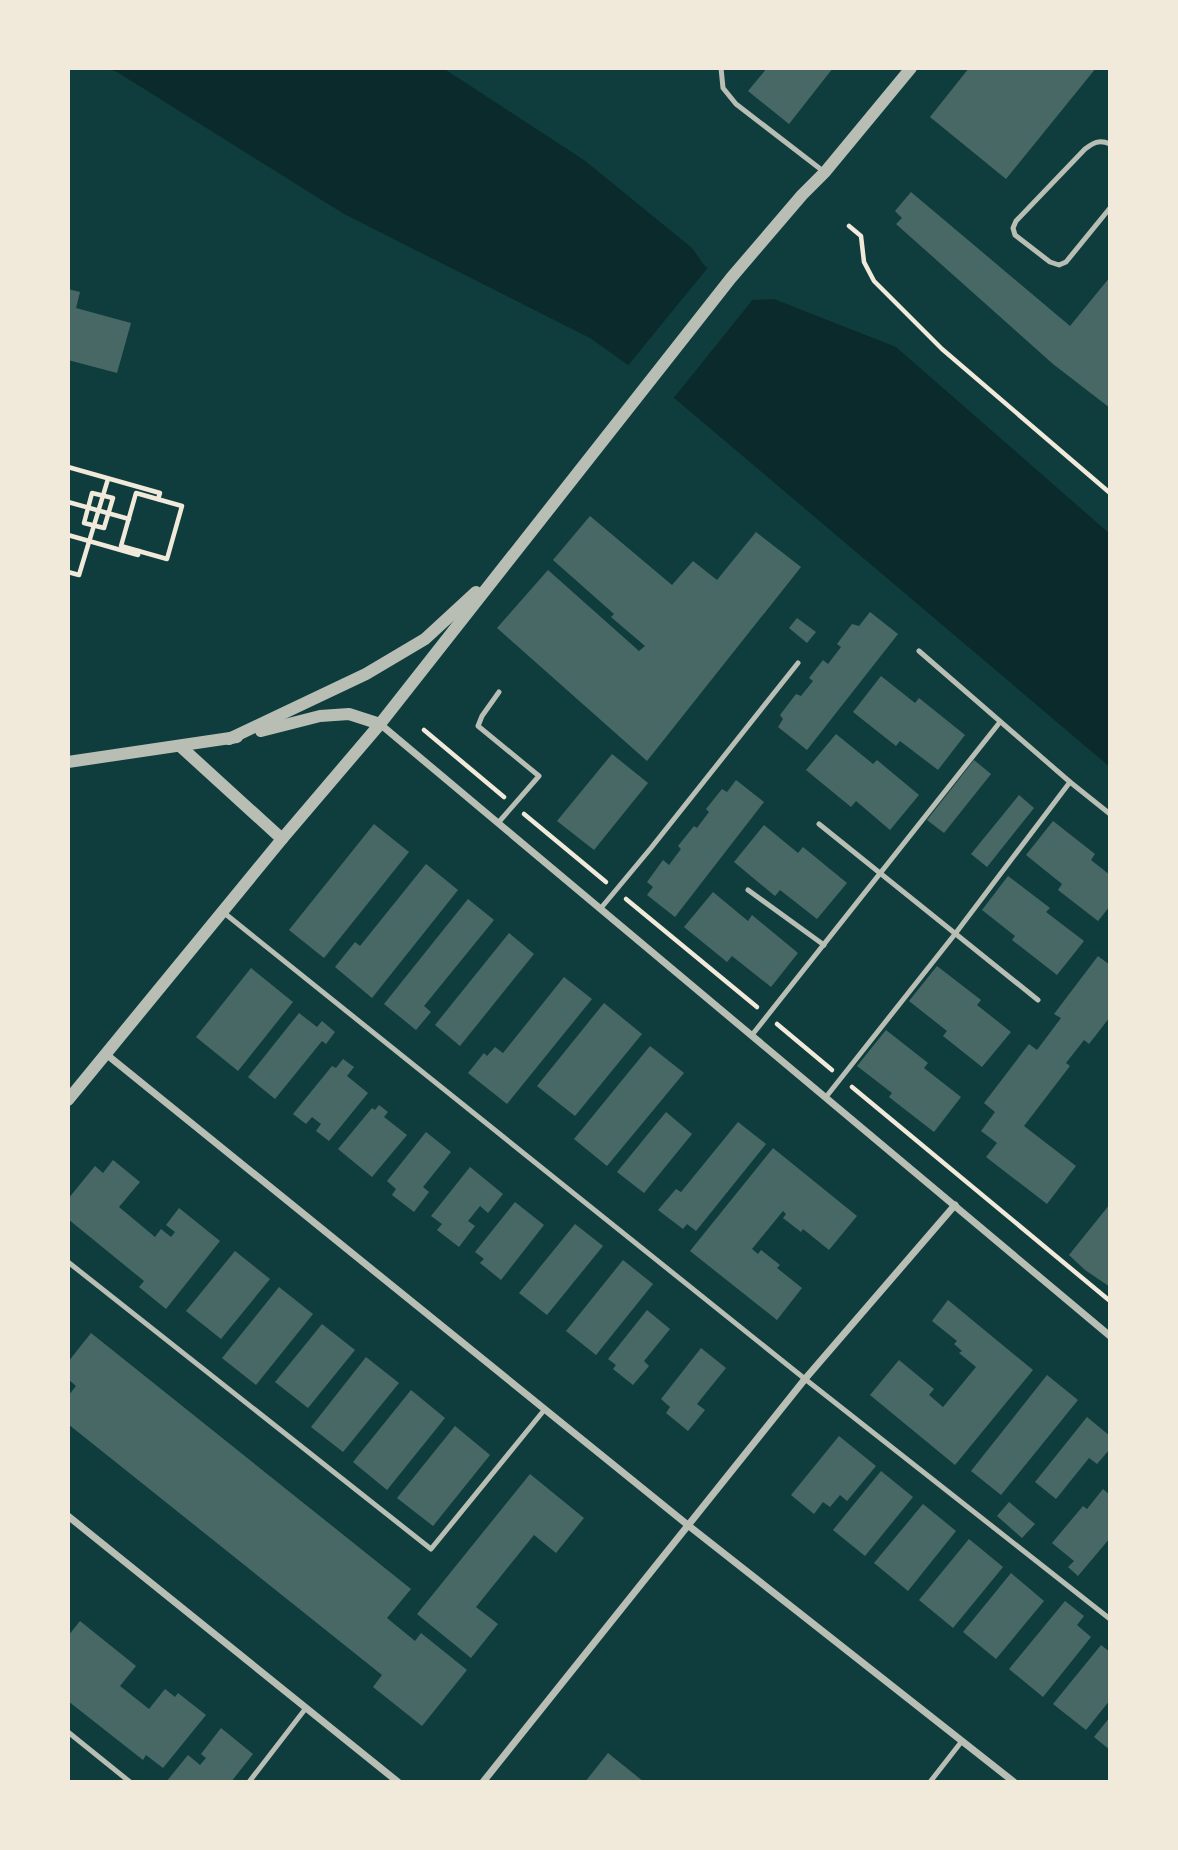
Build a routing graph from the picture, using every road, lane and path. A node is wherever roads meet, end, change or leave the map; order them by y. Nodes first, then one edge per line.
1 (721, 68) edge
2 (911, 68) edge
3 (1110, 144) edge
4 (825, 172) junction
5 (1110, 208) edge
6 (849, 226) dead end
7 (68, 467) edge
8 (108, 479) junction
9 (1110, 493) edge
10 (103, 496) junction
11 (158, 499) junction
12 (68, 502) edge
13 (88, 508) junction
14 (99, 511) junction
15 (108, 514) junction
16 (129, 519) junction
17 (94, 526) junction
18 (68, 535) edge
19 (90, 541) junction
20 (139, 551) junction
21 (507, 563) junction
22 (68, 572) edge
23 (919, 651) dead end
24 (798, 663) dead end
25 (499, 692) dead end
26 (1000, 722) junction
27 (380, 723) junction
28 (229, 739) junction
29 (180, 746) junction
30 (68, 762) edge
31 (1070, 782) junction
32 (1110, 814) edge
33 (498, 823) junction
34 (818, 824) dead end
35 (282, 839) junction
36 (880, 874) junction
37 (748, 890) dead end
38 (601, 908) junction
39 (222, 912) junction
40 (955, 934) junction
41 (824, 945) junction
42 (1038, 1000) dead end
43 (752, 1035) junction
44 (106, 1054) junction
45 (826, 1097) junction
46 (68, 1100) edge
47 (955, 1205) junction
48 (68, 1262) edge
49 (1110, 1336) edge
50 (805, 1379) junction
51 (545, 1409) junction
52 (68, 1516) edge
53 (689, 1526) junction
54 (1110, 1619) edge
55 (306, 1708) junction
56 (68, 1732) edge
57 (962, 1741) junction
58 (130, 1782) edge
59 (248, 1782) edge
60 (398, 1782) edge
61 (483, 1782) edge
62 (930, 1782) edge
63 (1014, 1782) edge

1 - 4 lane
2 - 4 street
3 - 5 lane
4 - 21 street
6 - 9 path
7 - 8 path
8 - 10 path
8 - 11 path
10 - 13 path
10 - 14 path
10 - 15 path
11 - 16 path
11 - 20 path
12 - 13 path
13 - 14 path
13 - 17 path
14 - 15 path
14 - 17 path
15 - 16 path
15 - 17 path
16 - 20 path
17 - 19 path
18 - 19 path
19 - 20 path
19 - 22 path
21 - 27 street
21 - 28 street
23 - 26 lane
24 - 38 lane
25 - 33 lane
26 - 31 lane
26 - 36 lane
27 - 28 street
27 - 33 street
27 - 35 street
28 - 29 street
29 - 30 street
29 - 35 street
31 - 32 lane
31 - 40 lane
33 - 38 street
34 - 36 lane
35 - 39 street
36 - 40 lane
36 - 41 lane
37 - 41 lane
38 - 43 street
39 - 44 street
39 - 50 lane
40 - 42 lane
40 - 45 lane
41 - 43 lane
43 - 45 street
44 - 46 street
44 - 51 street
45 - 47 street
47 - 49 street
47 - 50 street
48 - 51 lane
50 - 53 street
50 - 54 lane
51 - 53 street
52 - 55 street
53 - 57 street
53 - 61 street
55 - 59 lane
55 - 60 street
56 - 58 lane
57 - 62 lane
57 - 63 street

